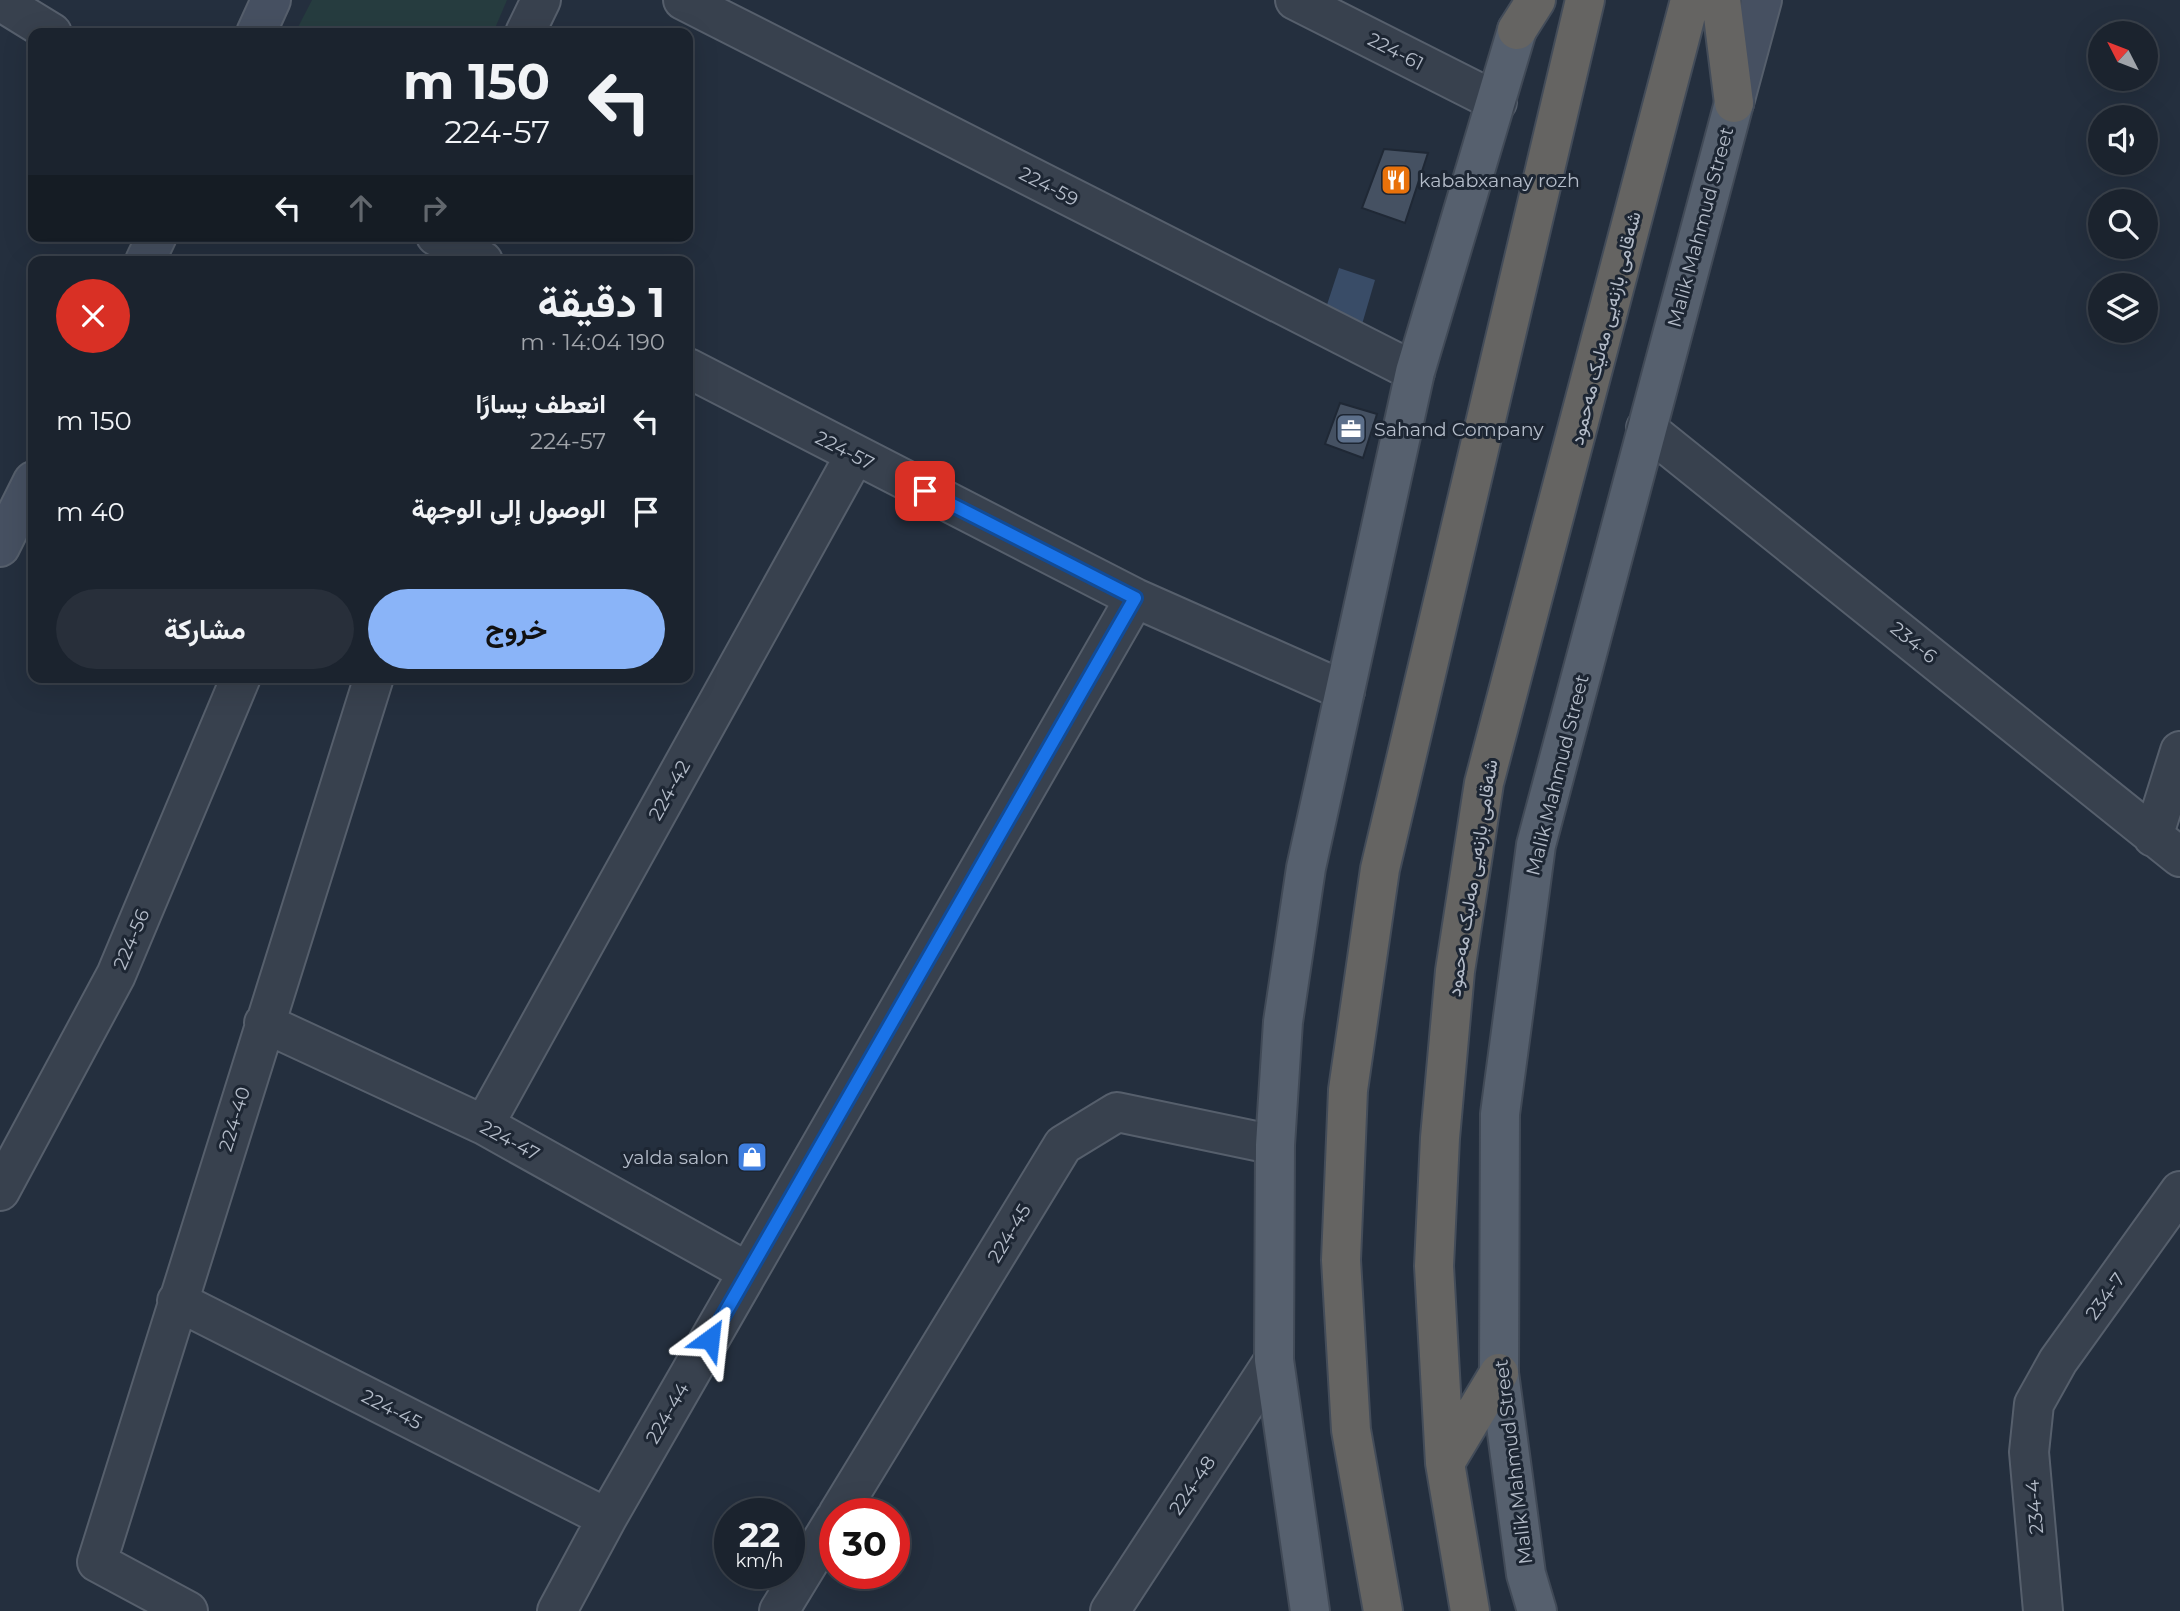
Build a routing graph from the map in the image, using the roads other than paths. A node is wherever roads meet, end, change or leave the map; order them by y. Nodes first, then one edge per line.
1 (271, 0) edge
2 (541, 0) edge
3 (682, 0) edge
4 (1295, 0) edge
5 (1585, 0) edge
6 (1690, 0) edge
7 (1721, 0) edge
8 (1762, 0) edge
9 (0, 1) edge
10 (1525, 10) edge
11 (44, 28) edge
12 (258, 28) edge
13 (527, 28) edge
14 (1497, 102) junction
15 (1734, 103) junction
16 (447, 242) edge
17 (474, 256) edge
18 (693, 371) edge
19 (1415, 372) junction
20 (1646, 428) junction
21 (855, 455) junction
22 (28, 491) edge
23 (0, 547) edge
24 (1135, 598) junction
25 (238, 683) edge
26 (372, 683) edge
27 (1345, 691) junction
28 (2180, 751) edge
29 (2171, 839) edge
30 (264, 1023) junction
31 (484, 1125) junction
32 (1275, 1145) junction
33 (0, 1191) edge
34 (2180, 1191) edge
35 (748, 1272) junction
36 (177, 1301) junction
37 (1274, 1360) junction
38 (1499, 1373) junction
39 (2034, 1404) joint
40 (1445, 1463) junction
41 (848, 1498) edge
42 (607, 1518) junction
43 (819, 1545) edge
44 (188, 1611) edge
45 (557, 1611) edge
46 (779, 1611) edge
47 (1110, 1611) edge
48 (1310, 1611) edge
49 (1383, 1611) edge
50 (1470, 1611) edge
51 (1537, 1611) edge
52 (2043, 1611) edge

1 - 12 main road
2 - 13 street
3 - 19 street, 224-59
4 - 14 street, 224-61
5 - 49 highway
6 - 40 highway, شەقامی بازنەیی مەلیک مەحمود
7 - 15 highway
8 - 15 main road, Malik Mahmud Street
9 - 11 street
10 - 14 main road
14 - 19 main road
15 - 20 main road, Malik Mahmud Street
16 - 17 street
18 - 21 street, 224-57
19 - 27 main road
20 - 29 street, 234-6
20 - 38 main road, Malik Mahmud Street
21 - 24 street, 224-57
21 - 31 street, 224-42
22 - 23 main road
24 - 27 street, 224-57
24 - 35 street, 224-44
25 - 33 street, 224-56
26 - 30 street, 224-40
27 - 32 main road
28 - 29 street
30 - 31 street, 224-47
30 - 36 street, 224-40
31 - 35 street, 224-47
32 - 37 main road
32 - 41 street, 224-45
34 - 39 street, 234-7
35 - 42 street, 224-44
36 - 42 street, 224-45
36 - 44 street, 224-40
37 - 47 street, 224-48
37 - 48 main road
38 - 40 highway
38 - 51 main road, Malik Mahmud Street
39 - 52 street, 234-4
40 - 50 highway, شەقامی بازنەیی مەلیک مەحمود
42 - 45 street, 224-44
43 - 46 street

